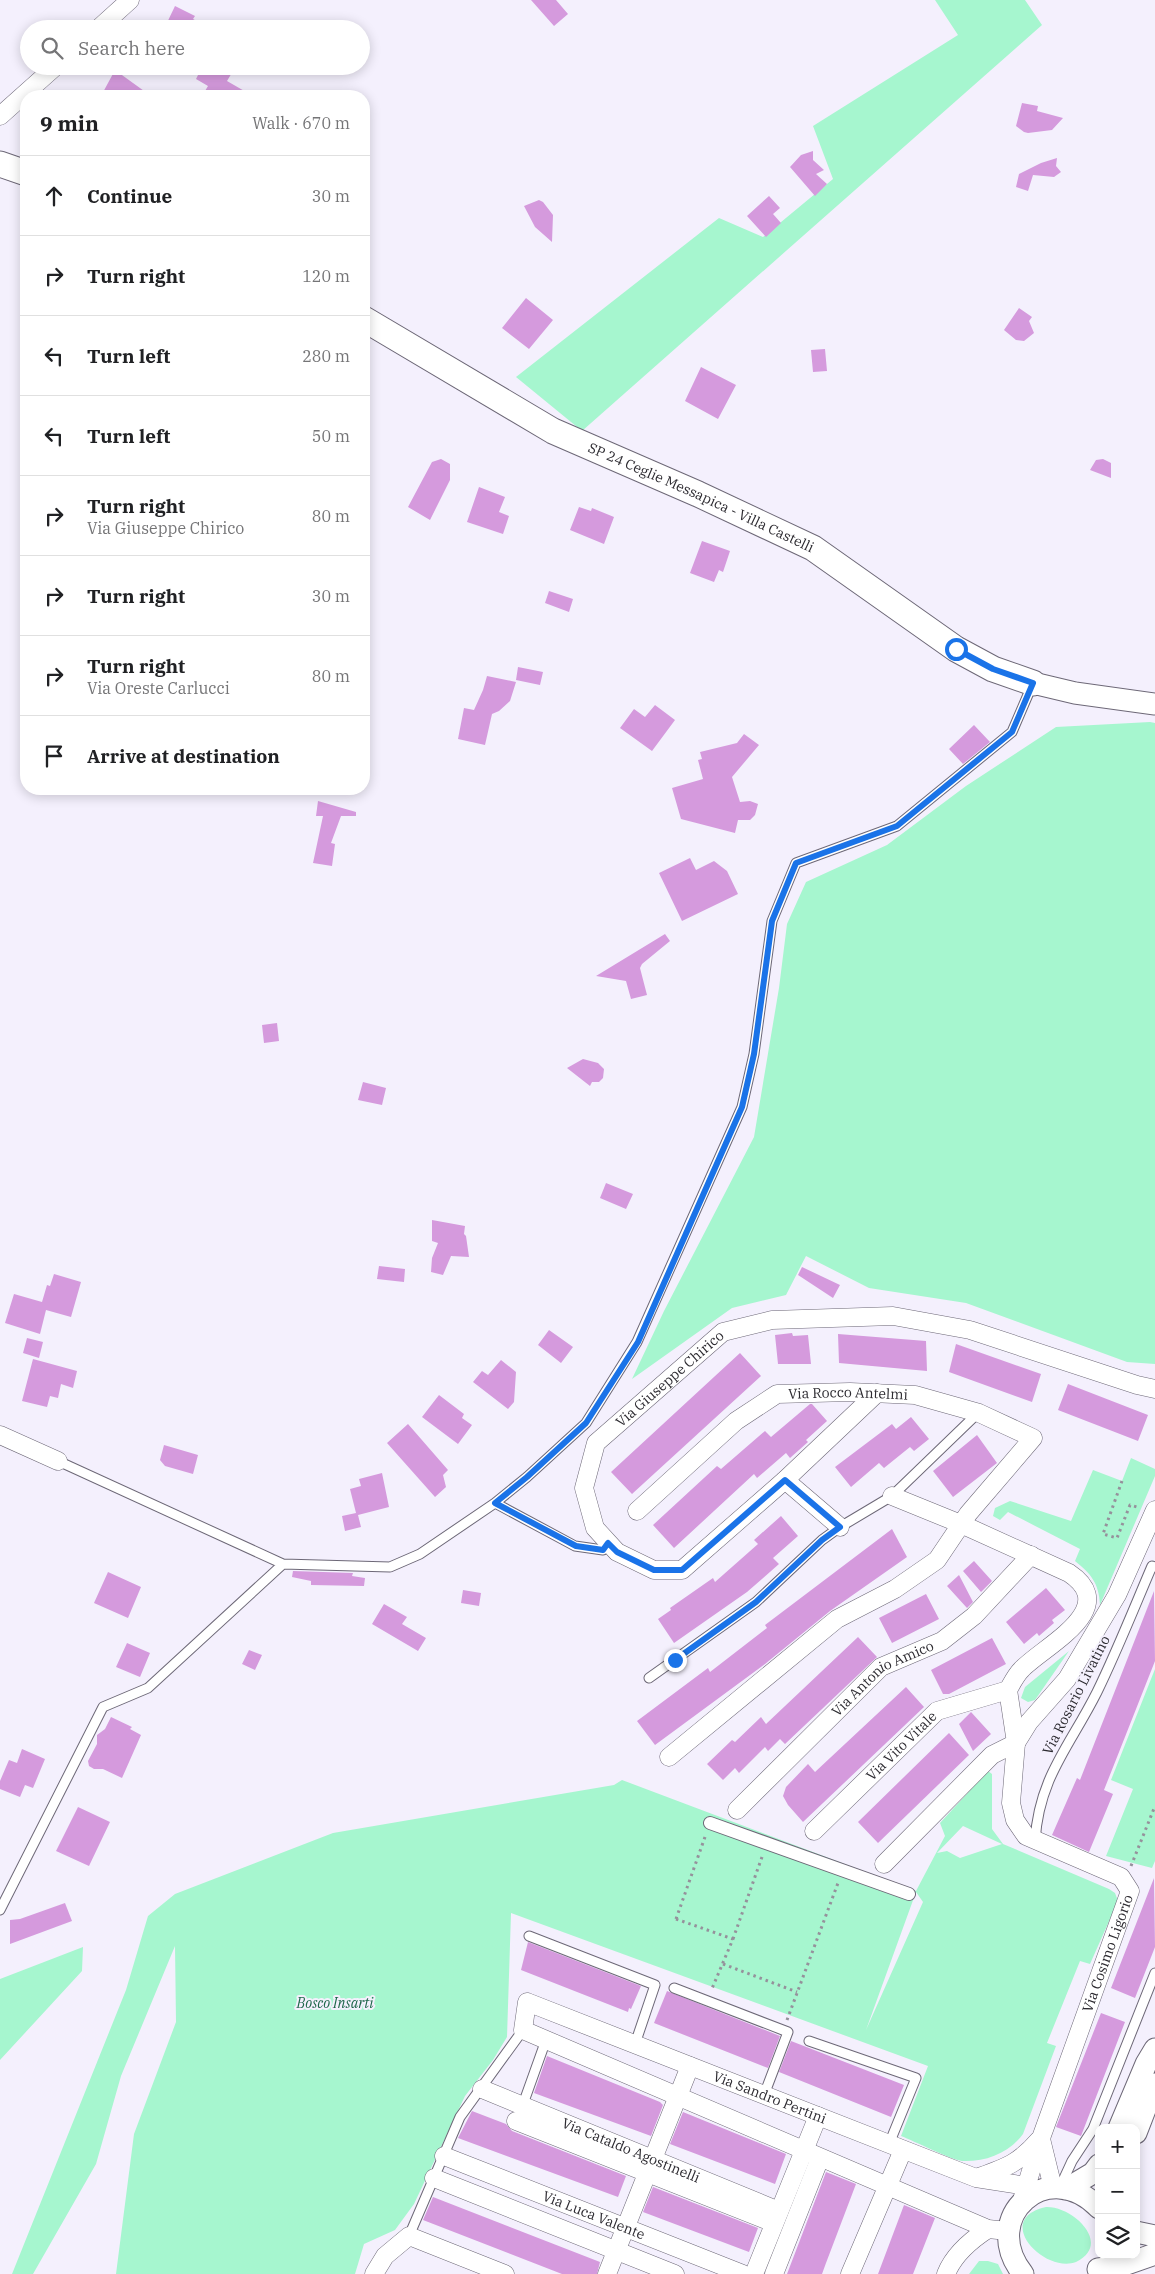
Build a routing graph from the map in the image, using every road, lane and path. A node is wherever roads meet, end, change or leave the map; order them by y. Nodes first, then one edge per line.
1 (130, 0) edge
2 (108, 20) edge
3 (46, 75) edge
4 (29, 90) edge
5 (20, 98) edge
6 (0, 116) edge
7 (0, 164) edge
8 (20, 172) edge
9 (370, 323) edge
10 (1033, 683) junction
11 (1155, 704) edge
12 (1155, 1389) edge
13 (877, 1393) junction
14 (979, 1413) junction
15 (0, 1435) edge
16 (58, 1461) joint
17 (785, 1480) junction
18 (1122, 1481) dead end
19 (892, 1496) junction
20 (495, 1503) junction
21 (1148, 1509) edge
22 (638, 1511) dead end
23 (961, 1524) junction
24 (840, 1527) junction
25 (608, 1543) junction
26 (1031, 1555) junction
27 (284, 1564) junction
28 (1155, 1567) edge
29 (649, 1678) dead end
30 (1008, 1690) junction
31 (1016, 1743) junction
32 (669, 1756) dead end
33 (1155, 1806) edge
34 (737, 1810) dead end
35 (710, 1823) joint
36 (814, 1831) dead end
37 (1035, 1841) junction
38 (767, 1843) junction
39 (884, 1864) dead end
40 (843, 1870) junction
41 (1124, 1883) junction
42 (909, 1894) dead end
43 (0, 1910) edge
44 (529, 1936) dead end
45 (733, 1939) junction
46 (724, 1964) junction
47 (1155, 1973) edge
48 (674, 1988) dead end
49 (797, 1992) junction
50 (710, 1993) dead end
51 (786, 2024) dead end
52 (523, 2030) junction
53 (546, 2040) junction
54 (808, 2041) dead end
55 (635, 2044) junction
56 (1155, 2049) edge
57 (690, 2066) junction
58 (1155, 2084) edge
59 (482, 2089) junction
60 (764, 2095) junction
61 (678, 2096) junction
62 (519, 2114) junction
63 (818, 2116) junction
64 (1121, 2124) edge
65 (1139, 2124) edge
66 (1041, 2138) junction
67 (896, 2147) junction
68 (812, 2154) junction
69 (444, 2156) junction
70 (1072, 2161) junction
71 (650, 2166) junction
72 (1092, 2172) edge
73 (434, 2178) junction
74 (976, 2178) junction
75 (886, 2185) junction
76 (1044, 2191) junction
77 (1095, 2204) edge
78 (777, 2217) junction
79 (794, 2224) junction
80 (626, 2226) junction
81 (998, 2230) junction
82 (1140, 2233) edge
83 (409, 2236) junction
84 (1155, 2236) edge
85 (616, 2250) junction
86 (1155, 2254) edge
87 (1097, 2269) edge
88 (1018, 2270) edge
89 (374, 2274) edge
90 (505, 2274) edge
91 (607, 2274) edge
92 (676, 2274) edge
93 (743, 2274) edge
94 (754, 2274) edge
95 (774, 2274) edge
96 (850, 2274) edge
97 (946, 2274) edge

1 - 2 street
3 - 4 street
5 - 6 street
7 - 8 main road
9 - 10 main road, SP 24 Ceglie Messapica - Villa Castelli
10 - 11 street
10 - 20 lane
12 - 25 street, Via Giuseppe Chirico
13 - 14 street, Via Rocco Antelmi
13 - 17 street, Via Giuseppe Chirico
13 - 22 street, Via Rocco Antelmi
14 - 19 lane
14 - 23 street, Via Rocco Antelmi
15 - 16 street
16 - 27 lane
17 - 24 street
17 - 25 street, Via Giuseppe Chirico
18 - 21 path
19 - 23 street
19 - 24 lane
20 - 25 lane
20 - 27 lane
21 - 31 street, Via Cosimo Ligorio
23 - 26 street
23 - 32 street
24 - 29 lane
26 - 30 street
26 - 34 street, Via Antonio Amico
27 - 43 lane
28 - 37 lane, Via Rosario Livatino
30 - 31 street
30 - 36 street, Via Vito Vitale
31 - 37 street, Via Cosimo Ligorio
31 - 39 street
33 - 41 path
35 - 38 street
35 - 45 path
37 - 41 street, Via Cosimo Ligorio
38 - 40 street
38 - 45 path
40 - 42 street
40 - 49 path
41 - 66 street, Via Cosimo Ligorio
44 - 55 lane
45 - 46 path
46 - 49 path
46 - 50 path
47 - 70 lane
48 - 60 lane
49 - 51 path
52 - 53 street
52 - 55 street, Via Sandro Pertini
52 - 59 lane
53 - 61 street
53 - 62 lane
54 - 67 lane
55 - 57 street, Via Sandro Pertini
56 - 64 street
57 - 60 street, Via Sandro Pertini
57 - 61 street
58 - 65 street
59 - 62 street, Via Cataldo Agostinelli
59 - 69 lane
60 - 63 street, Via Sandro Pertini
61 - 68 street
61 - 71 street
62 - 71 street, Via Cataldo Agostinelli
63 - 67 street, Via Sandro Pertini
63 - 68 street
66 - 74 street, Via Cosimo Ligorio
66 - 76 street
66 - 76 street, Via Cosimo Ligorio
67 - 74 street, Via Sandro Pertini
67 - 75 street
68 - 75 street
68 - 78 street
68 - 79 street
69 - 73 lane
69 - 80 street, Via Luca Valente
70 - 72 lane
70 - 76 lane
71 - 78 street, Via Cataldo Agostinelli
71 - 80 street
72 - 76 street
73 - 83 lane
73 - 85 street
74 - 76 street, Via Sandro Pertini
75 - 81 street
75 - 96 street
76 - 77 street
76 - 81 street
78 - 79 lane
78 - 94 street
79 - 95 street
80 - 85 street
80 - 93 street, Via Luca Valente
81 - 88 street
81 - 97 street
82 - 84 street
83 - 89 street
83 - 90 street
85 - 91 street
85 - 92 street
86 - 87 street

